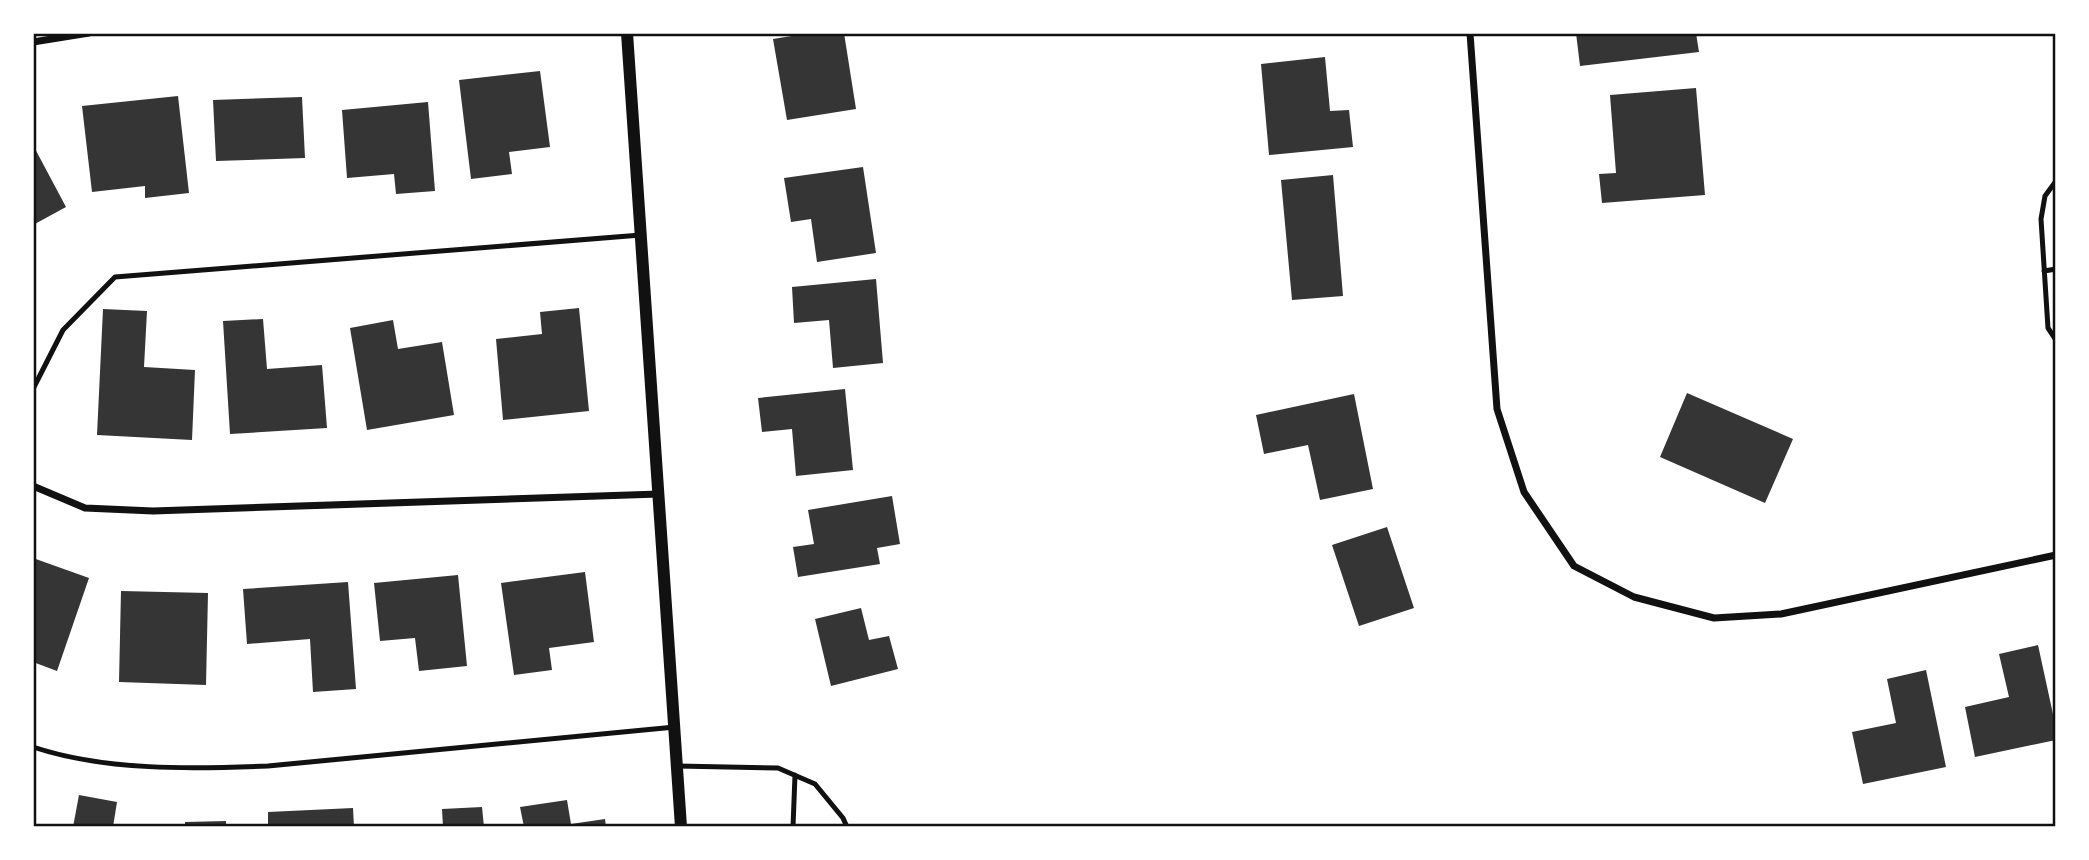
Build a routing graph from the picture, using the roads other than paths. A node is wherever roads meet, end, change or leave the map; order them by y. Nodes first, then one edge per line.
1 (89, 33) edge
2 (628, 33) edge
3 (1470, 33) edge
4 (33, 42) edge
5 (2056, 181) edge
6 (641, 234) junction
7 (2056, 269) edge
8 (2044, 271) junction
9 (2056, 340) edge
10 (33, 389) edge
11 (33, 486) edge
12 (659, 494) junction
13 (2056, 555) edge
14 (675, 727) junction
15 (33, 747) edge
16 (677, 766) junction
17 (795, 775) junction
18 (681, 827) edge
19 (793, 827) edge
20 (847, 827) edge

1 - 4 street
2 - 6 street
3 - 13 street
5 - 8 lane
6 - 10 lane
6 - 12 street
7 - 8 lane
8 - 9 lane
11 - 12 street
12 - 14 street
14 - 15 lane
14 - 16 street
16 - 17 lane
16 - 18 street
17 - 19 lane
17 - 20 lane

